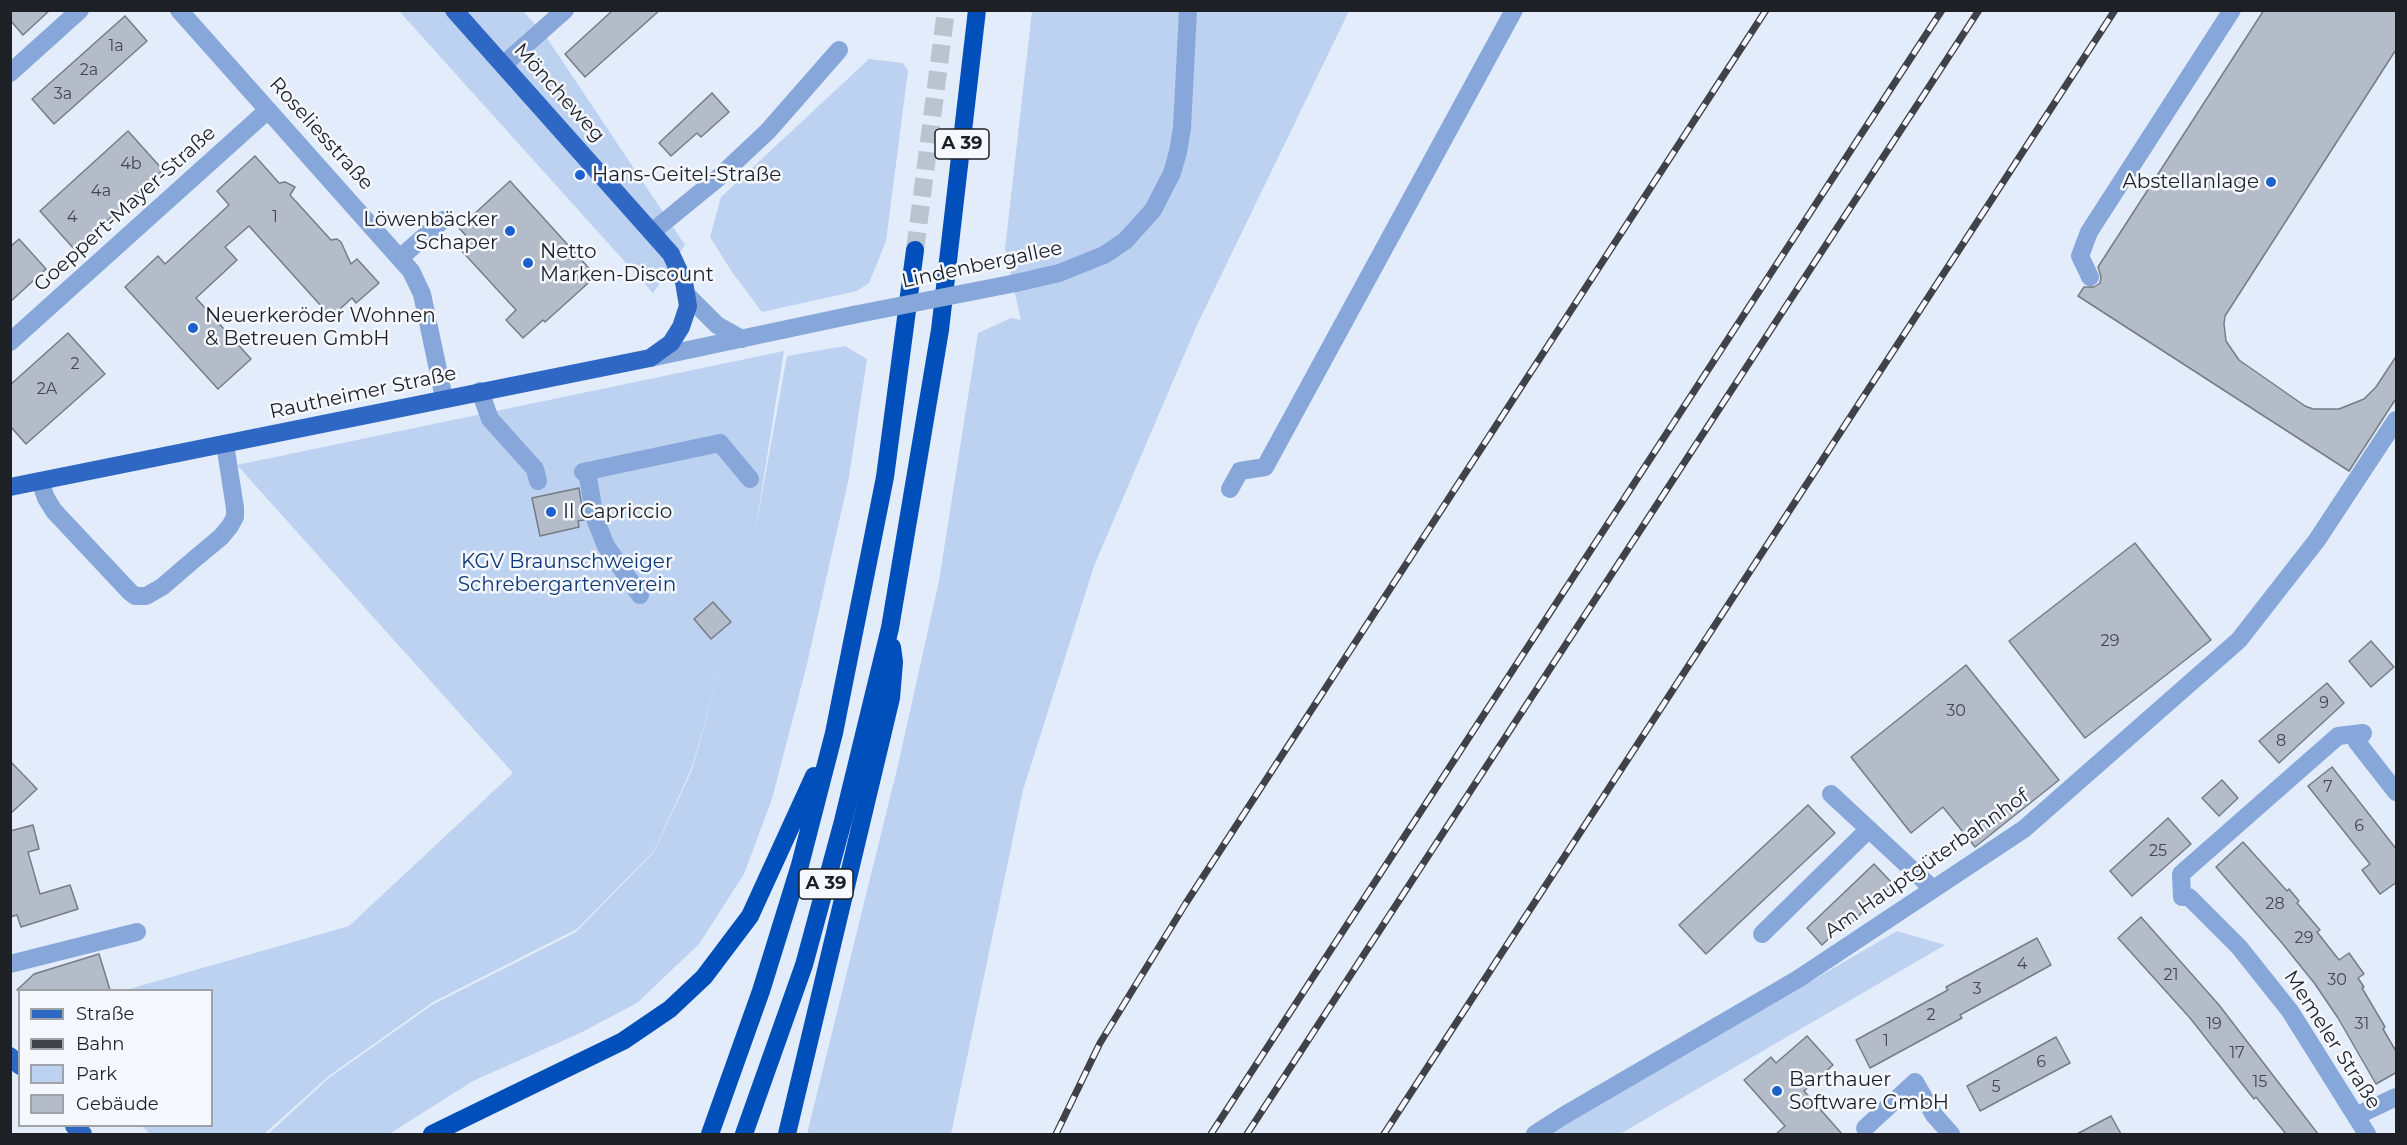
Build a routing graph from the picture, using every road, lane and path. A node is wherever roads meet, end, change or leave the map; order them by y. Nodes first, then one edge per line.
1 (80, 10) edge
2 (179, 10) edge
3 (454, 10) edge
4 (565, 10) edge
5 (977, 10) edge
6 (1188, 10) edge
7 (1514, 10) edge
8 (2232, 10) edge
9 (839, 50) dead end
10 (503, 65) junction
11 (10, 73) edge
12 (268, 110) junction
13 (444, 220) dead end
14 (652, 232) junction
15 (915, 250) tunnel mouth
16 (401, 258) junction
17 (2090, 277) dead end
18 (688, 296) junction
19 (742, 339) junction
20 (10, 342) edge
21 (650, 358) junction
22 (480, 391) junction
23 (444, 398) junction
24 (2397, 420) edge
25 (225, 444) junction
26 (750, 479) dead end
27 (40, 481) junction
28 (538, 481) dead end
29 (10, 487) edge
30 (1230, 489) dead end
31 (640, 595) dead end
32 (890, 628) junction
33 (834, 733) junction
34 (2397, 792) edge
35 (1832, 794) dead end
36 (1869, 829) junction
37 (1934, 889) junction
38 (137, 932) dead end
39 (1762, 934) dead end
40 (10, 964) edge
41 (2397, 1097) edge
42 (2356, 1116) junction
43 (1865, 1128) dead end
44 (432, 1134) edge
45 (710, 1134) edge
46 (744, 1134) edge
47 (787, 1134) edge
48 (1535, 1134) edge
49 (1951, 1134) edge
50 (2367, 1134) edge

1 - 11 street
2 - 12 street, Roseliesstraße
3 - 10 main road, Möncheweg
4 - 10 street
5 - 32 highway, A 39
6 - 19 street, Lindenbergallee, bridge
7 - 30 street
8 - 17 street
9 - 14 street
10 - 14 main road, Möncheweg
12 - 16 street, Roseliesstraße
12 - 20 street, Goeppert-Mayer-Straße
13 - 16 street
14 - 18 main road, Möncheweg
15 - 33 highway, A 39
16 - 23 street, Roseliesstraße
18 - 19 street
18 - 21 main road, Rautheimer Straße
19 - 21 street, Lindenbergallee
21 - 22 main road, Rautheimer Straße
22 - 23 main road, Rautheimer Straße
22 - 28 street
23 - 25 main road, Rautheimer Straße
24 - 37 street, Am Hauptgüterbahnhof
25 - 27 main road, Rautheimer Straße
25 - 27 street
26 - 31 street
27 - 29 main road, Rautheimer Straße
32 - 46 highway, A 39
32 - 47 highway
33 - 44 highway
33 - 45 highway, A 39
34 - 42 street, Memeler Straße
35 - 36 street
36 - 37 street
36 - 39 street
37 - 48 street, Am Hauptgüterbahnhof
38 - 40 street
41 - 42 street
42 - 50 street, Memeler Straße
43 - 49 street

